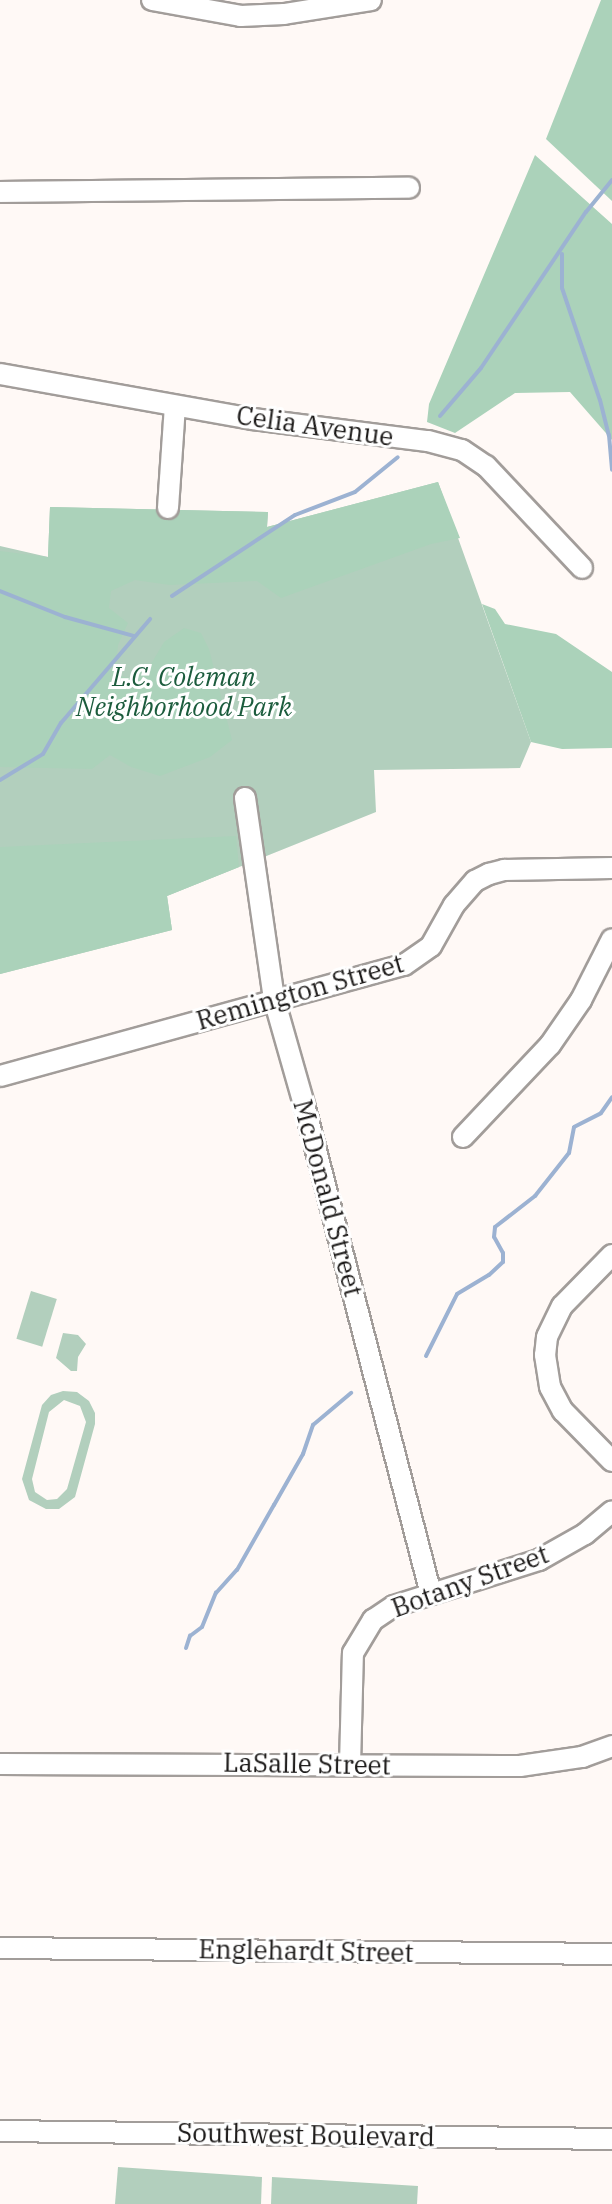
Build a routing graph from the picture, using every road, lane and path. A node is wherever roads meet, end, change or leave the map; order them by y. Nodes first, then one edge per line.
1 (152, 0) edge
2 (371, 0) edge
3 (409, 188) dead end
4 (0, 192) edge
5 (0, 374) edge
6 (175, 406) junction
7 (168, 508) dead end
8 (582, 568) dead end
9 (245, 798) dead end
10 (612, 868) edge
11 (612, 939) edge
12 (274, 999) junction
13 (0, 1076) edge
14 (463, 1137) dead end
15 (612, 1255) edge
16 (612, 1461) edge
17 (612, 1511) edge
18 (431, 1594) junction
19 (612, 1746) edge
20 (0, 1764) edge
21 (350, 1765) junction
22 (0, 1948) edge
23 (612, 1954) edge
24 (0, 2131) edge
25 (612, 2139) edge

1 - 2 street
3 - 4 street
5 - 6 street, Celia Avenue
6 - 7 street
6 - 8 street, Celia Avenue
9 - 12 street, McDonald Street
10 - 12 street, Remington Street
11 - 14 street
12 - 13 street, Remington Street
12 - 18 street, McDonald Street
15 - 16 street
17 - 18 street, Botany Street
18 - 21 street, Botany Street
19 - 21 street, LaSalle Street
20 - 21 street, LaSalle Street
22 - 23 street, Englehardt Street
24 - 25 street, Southwest Boulevard

